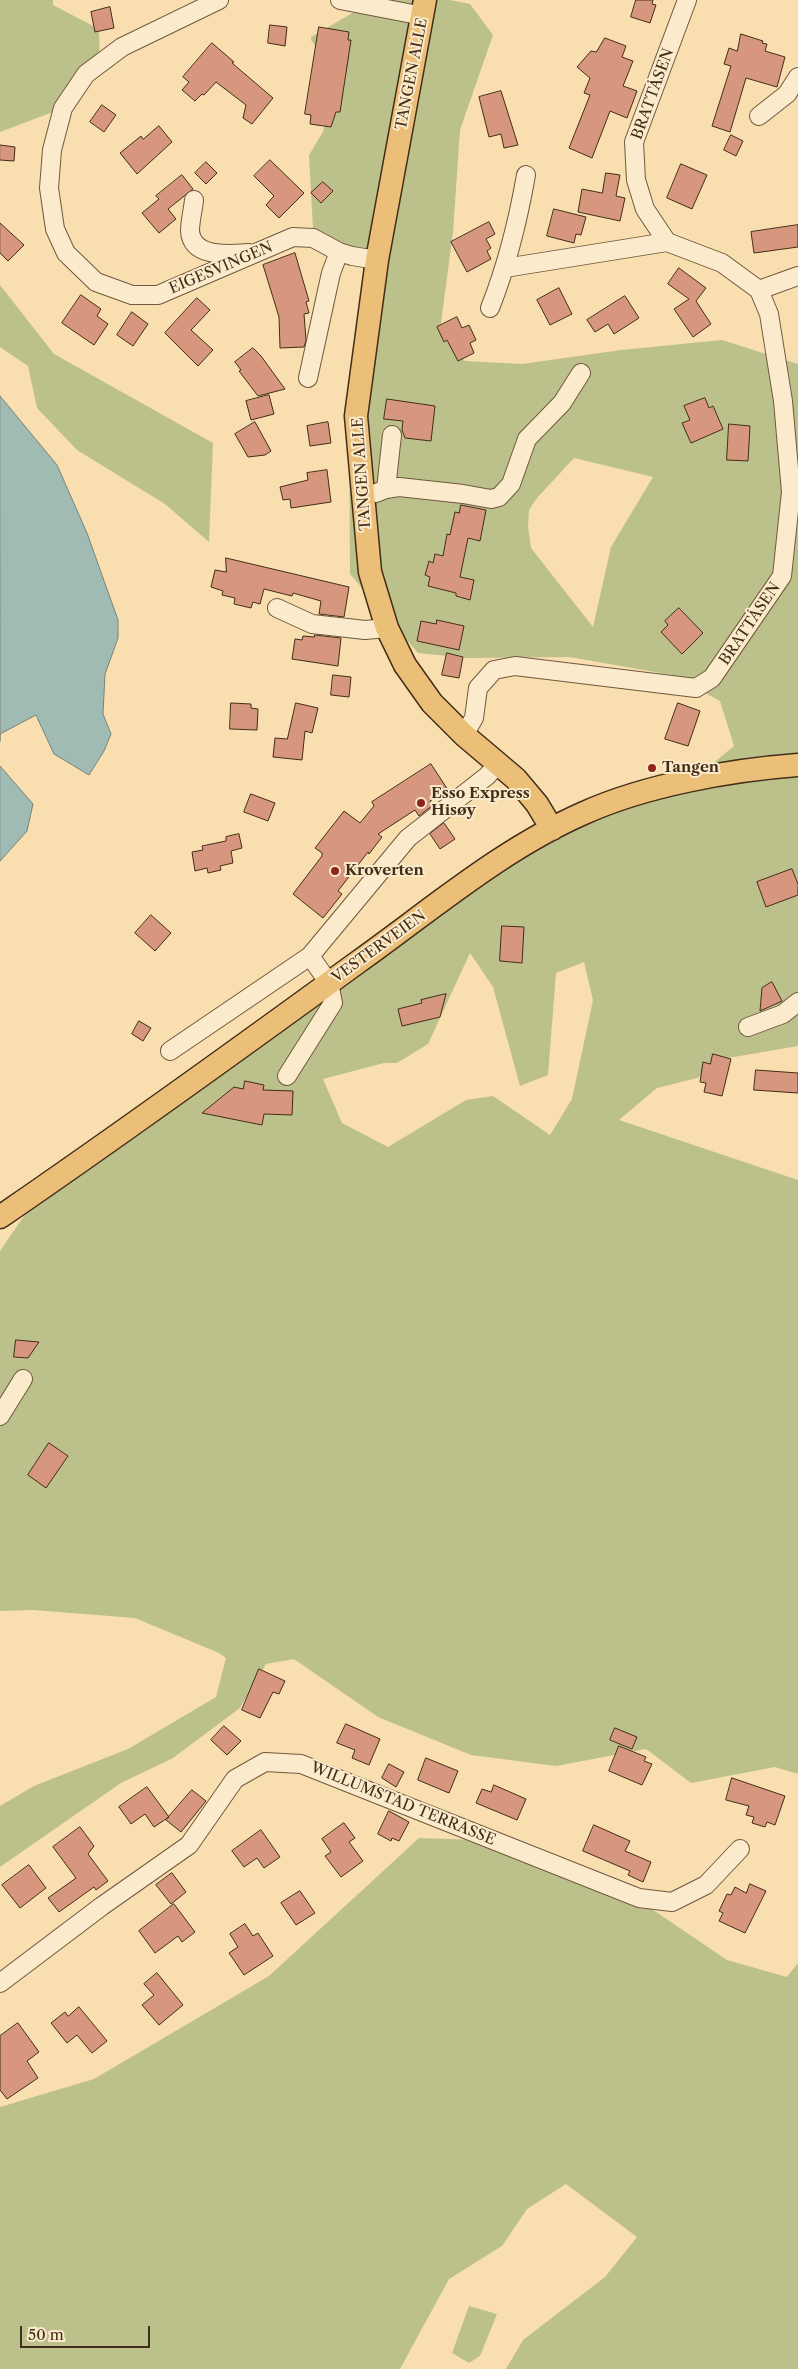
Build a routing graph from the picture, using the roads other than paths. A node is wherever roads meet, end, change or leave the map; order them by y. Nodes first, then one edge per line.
1 (219, 0) edge
2 (340, 0) edge
3 (687, 0) edge
4 (424, 8) edge
5 (798, 77) edge
6 (759, 116) dead end
7 (526, 175) dead end
8 (194, 200) dead end
9 (667, 242) junction
10 (257, 252) junction
11 (339, 252) junction
12 (377, 260) junction
13 (505, 268) junction
14 (798, 276) edge
15 (759, 290) junction
16 (490, 308) dead end
17 (580, 373) dead end
18 (308, 378) dead end
19 (392, 435) dead end
20 (386, 489) junction
21 (362, 500) junction
22 (790, 574) edge
23 (277, 608) dead end
24 (386, 628) junction
25 (464, 735) junction
26 (498, 764) junction
27 (798, 765) edge
28 (552, 829) junction
29 (310, 956) junction
30 (329, 983) junction
31 (798, 1002) edge
32 (748, 1027) dead end
33 (170, 1050) dead end
34 (287, 1076) dead end
35 (0, 1217) edge
36 (24, 1379) dead end
37 (0, 1416) edge
38 (740, 1849) dead end
39 (0, 1983) edge

1 - 10 street, EIGESVINGEN
2 - 4 street
3 - 9 street, BRATTÅSEN
4 - 12 main road, TANGEN ALLE
5 - 6 street
7 - 13 street
8 - 10 street
9 - 13 street
9 - 15 street
10 - 11 street, EIGESVINGEN
11 - 12 street, EIGESVINGEN
11 - 18 street
12 - 21 main road, TANGEN ALLE
13 - 16 street
14 - 15 street
15 - 22 street, BRATTÅSEN
17 - 20 street, TANGEN ALLE
19 - 20 street
20 - 21 street
21 - 24 main road, TANGEN ALLE
22 - 25 street, BRATTÅSEN
23 - 24 street
24 - 25 main road, TANGEN ALLE
25 - 26 main road, TANGEN ALLE
26 - 28 main road, TANGEN ALLE
26 - 29 street
27 - 28 main road, VESTERVEIEN
28 - 30 main road, VESTERVEIEN
29 - 30 street
29 - 33 street
30 - 34 street
30 - 35 main road, VESTERVEIEN
31 - 32 street
36 - 37 street
38 - 39 street, WILLUMSTAD TERRASSE

